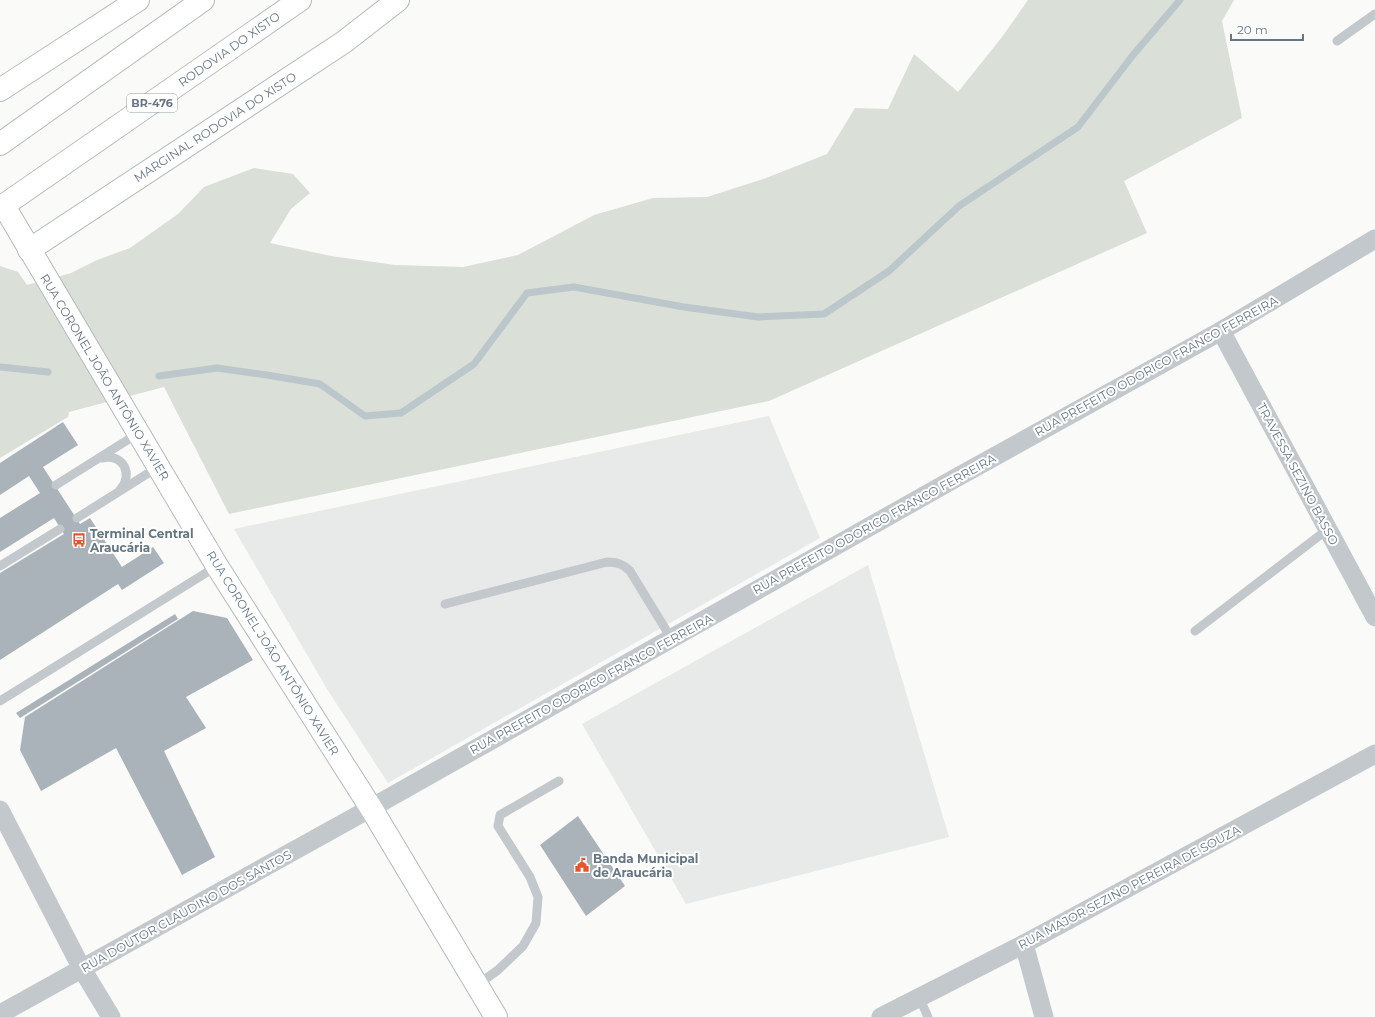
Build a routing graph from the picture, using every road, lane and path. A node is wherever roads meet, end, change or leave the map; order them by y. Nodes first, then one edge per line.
1 (138, 0) edge
2 (203, 0) edge
3 (300, 0) edge
4 (398, 0) edge
5 (1375, 14) edge
6 (1337, 41) dead end
7 (0, 90) edge
8 (0, 144) edge
9 (1, 204) edge
10 (1375, 240) edge
11 (29, 250) junction
12 (1221, 331) junction
13 (137, 434) junction
14 (98, 459) junction
15 (158, 467) junction
16 (56, 485) dead end
17 (118, 493) junction
18 (77, 518) dead end
19 (60, 529) dead end
20 (1328, 529) junction
21 (0, 566) edge
22 (217, 566) junction
23 (445, 604) dead end
24 (1375, 617) edge
25 (1194, 631) dead end
26 (671, 638) junction
27 (0, 701) edge
28 (1375, 754) edge
29 (559, 781) dead end
30 (371, 808) junction
31 (0, 810) edge
32 (1024, 944) junction
33 (82, 969) junction
34 (477, 984) junction
35 (919, 997) junction
36 (0, 1014) edge
37 (111, 1017) edge
38 (496, 1017) edge
39 (881, 1017) edge
40 (928, 1017) edge
41 (1044, 1017) edge

1 - 7 main road
2 - 8 main road
3 - 9 main road, RODOVIA DO XISTO / BR-476
4 - 11 main road, MARGINAL RODOVIA DO XISTO
5 - 6 lane
9 - 11 main road, RUA CORONEL JOÃO ANTÔNIO XAVIER
10 - 12 street, RUA PREFEITO ODORICO FRANCO FERREIRA
11 - 13 main road, RUA CORONEL JOÃO ANTÔNIO XAVIER
12 - 20 street, TRAVESSA SEZINO BASSO
12 - 26 street, RUA PREFEITO ODORICO FRANCO FERREIRA
13 - 14 lane
13 - 15 main road, RUA CORONEL JOÃO ANTÔNIO XAVIER
14 - 16 lane
14 - 17 lane
15 - 17 lane
15 - 22 main road, RUA CORONEL JOÃO ANTÔNIO XAVIER
17 - 18 lane
19 - 21 lane
20 - 24 street, TRAVESSA SEZINO BASSO
20 - 25 lane
22 - 27 lane
22 - 30 main road, RUA CORONEL JOÃO ANTÔNIO XAVIER
23 - 26 lane
26 - 30 street, RUA PREFEITO ODORICO FRANCO FERREIRA
28 - 32 street, RUA MAJOR SEZINO PEREIRA DE SOUZA
29 - 34 lane
30 - 33 street, RUA DOUTOR CLAUDINO DOS SANTOS
30 - 34 main road, RUA CORONEL JOÃO ANTÔNIO XAVIER
31 - 33 street
32 - 35 street, RUA MAJOR SEZINO PEREIRA DE SOUZA
32 - 41 street
33 - 36 street, RUA DOUTOR CLAUDINO DOS SANTOS
33 - 37 street
34 - 38 main road, RUA CORONEL JOÃO ANTÔNIO XAVIER
35 - 39 street, RUA MAJOR SEZINO PEREIRA DE SOUZA
35 - 40 lane

